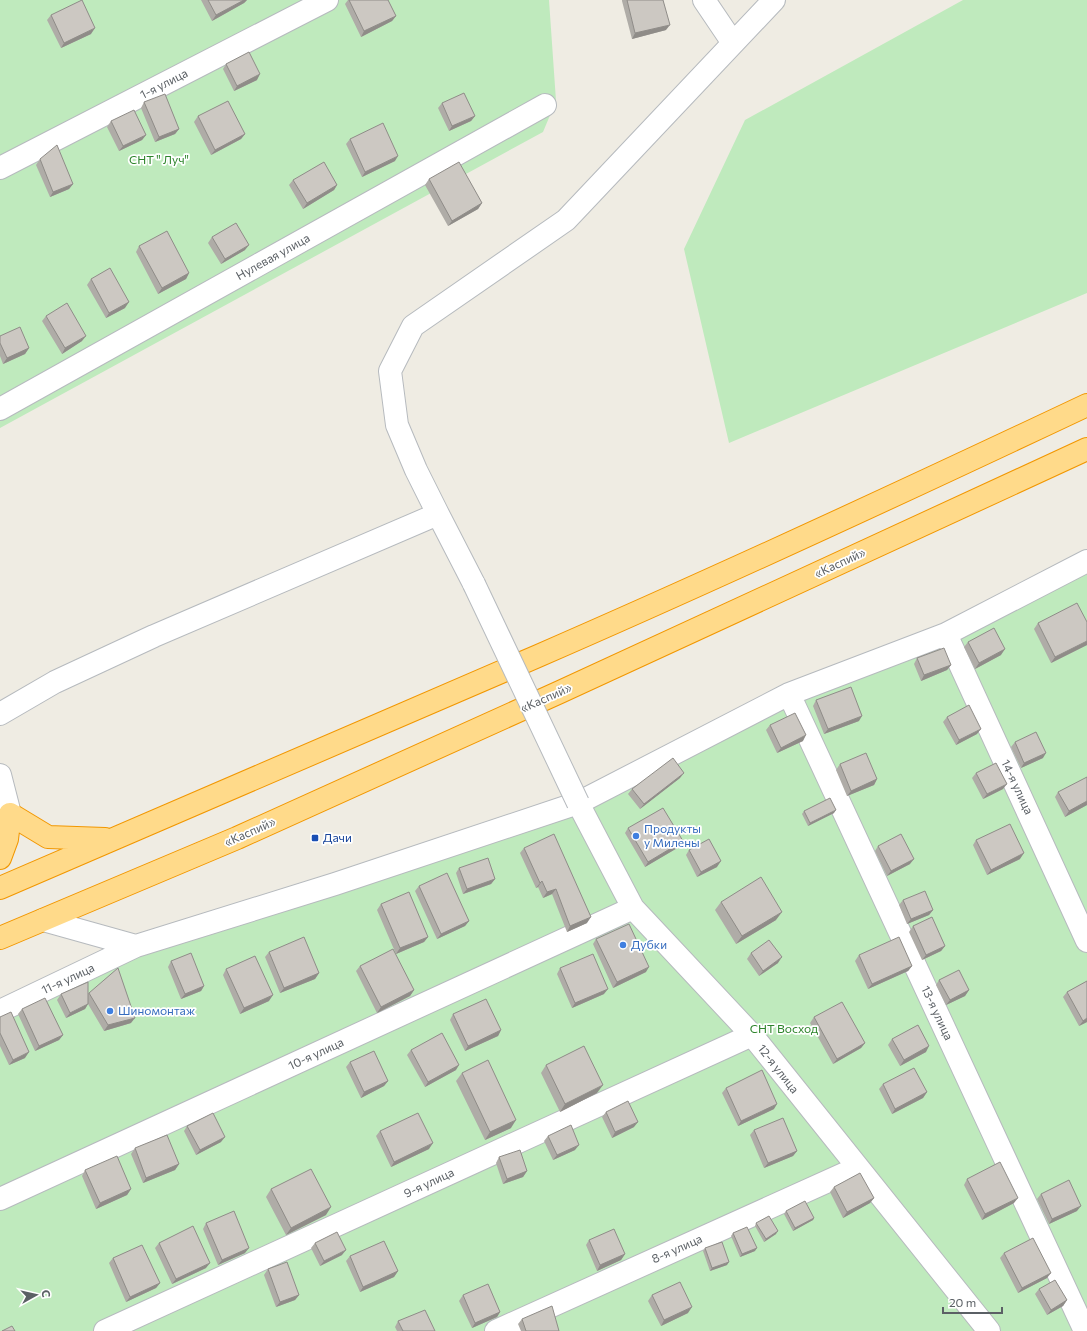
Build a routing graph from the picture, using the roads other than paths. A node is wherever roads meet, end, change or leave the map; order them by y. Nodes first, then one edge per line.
1 (327, 0) edge
2 (704, 0) edge
3 (774, 0) edge
4 (733, 43) junction
5 (545, 105) dead end
6 (0, 168) edge
7 (1087, 405) edge
8 (0, 409) edge
9 (1087, 449) edge
10 (438, 514) junction
11 (1087, 561) edge
12 (946, 634) junction
13 (790, 694) junction
14 (0, 714) edge
15 (0, 775) edge
16 (578, 803) junction
17 (10, 814) junction
18 (110, 840) junction
19 (0, 858) edge
20 (0, 888) edge
21 (633, 908) junction
22 (43, 920) junction
23 (0, 938) edge
24 (1087, 941) edge
25 (136, 946) junction
26 (0, 1011) edge
27 (752, 1036) junction
28 (857, 1168) junction
29 (0, 1199) edge
30 (106, 1331) edge
31 (496, 1331) edge
32 (989, 1331) edge
33 (1086, 1331) edge

1 - 6 street, 1-я улица
2 - 4 street
3 - 4 street, 12-я улица
4 - 10 street, 12-я улица
5 - 8 street, Нулевая улица
7 - 18 highway
9 - 22 highway, «Каспий»
10 - 14 street
10 - 16 street, 12-я улица, bridge
11 - 12 street, 11-я улица
12 - 13 street, 11-я улица
12 - 24 street, 14-я улица
13 - 16 street, 11-я улица
13 - 33 street, 13-я улица
15 - 17 street
16 - 21 street, 12-я улица
16 - 25 street, 11-я улица
17 - 18 highway
17 - 19 highway
18 - 20 highway
21 - 27 street, 12-я улица
21 - 29 street, 10-я улица
22 - 23 highway, «Каспий»
22 - 25 street
25 - 26 street, 11-я улица
27 - 28 street, 12-я улица
27 - 30 street, 9-я улица
28 - 31 street, 8-я улица
28 - 32 street, 12-я улица

